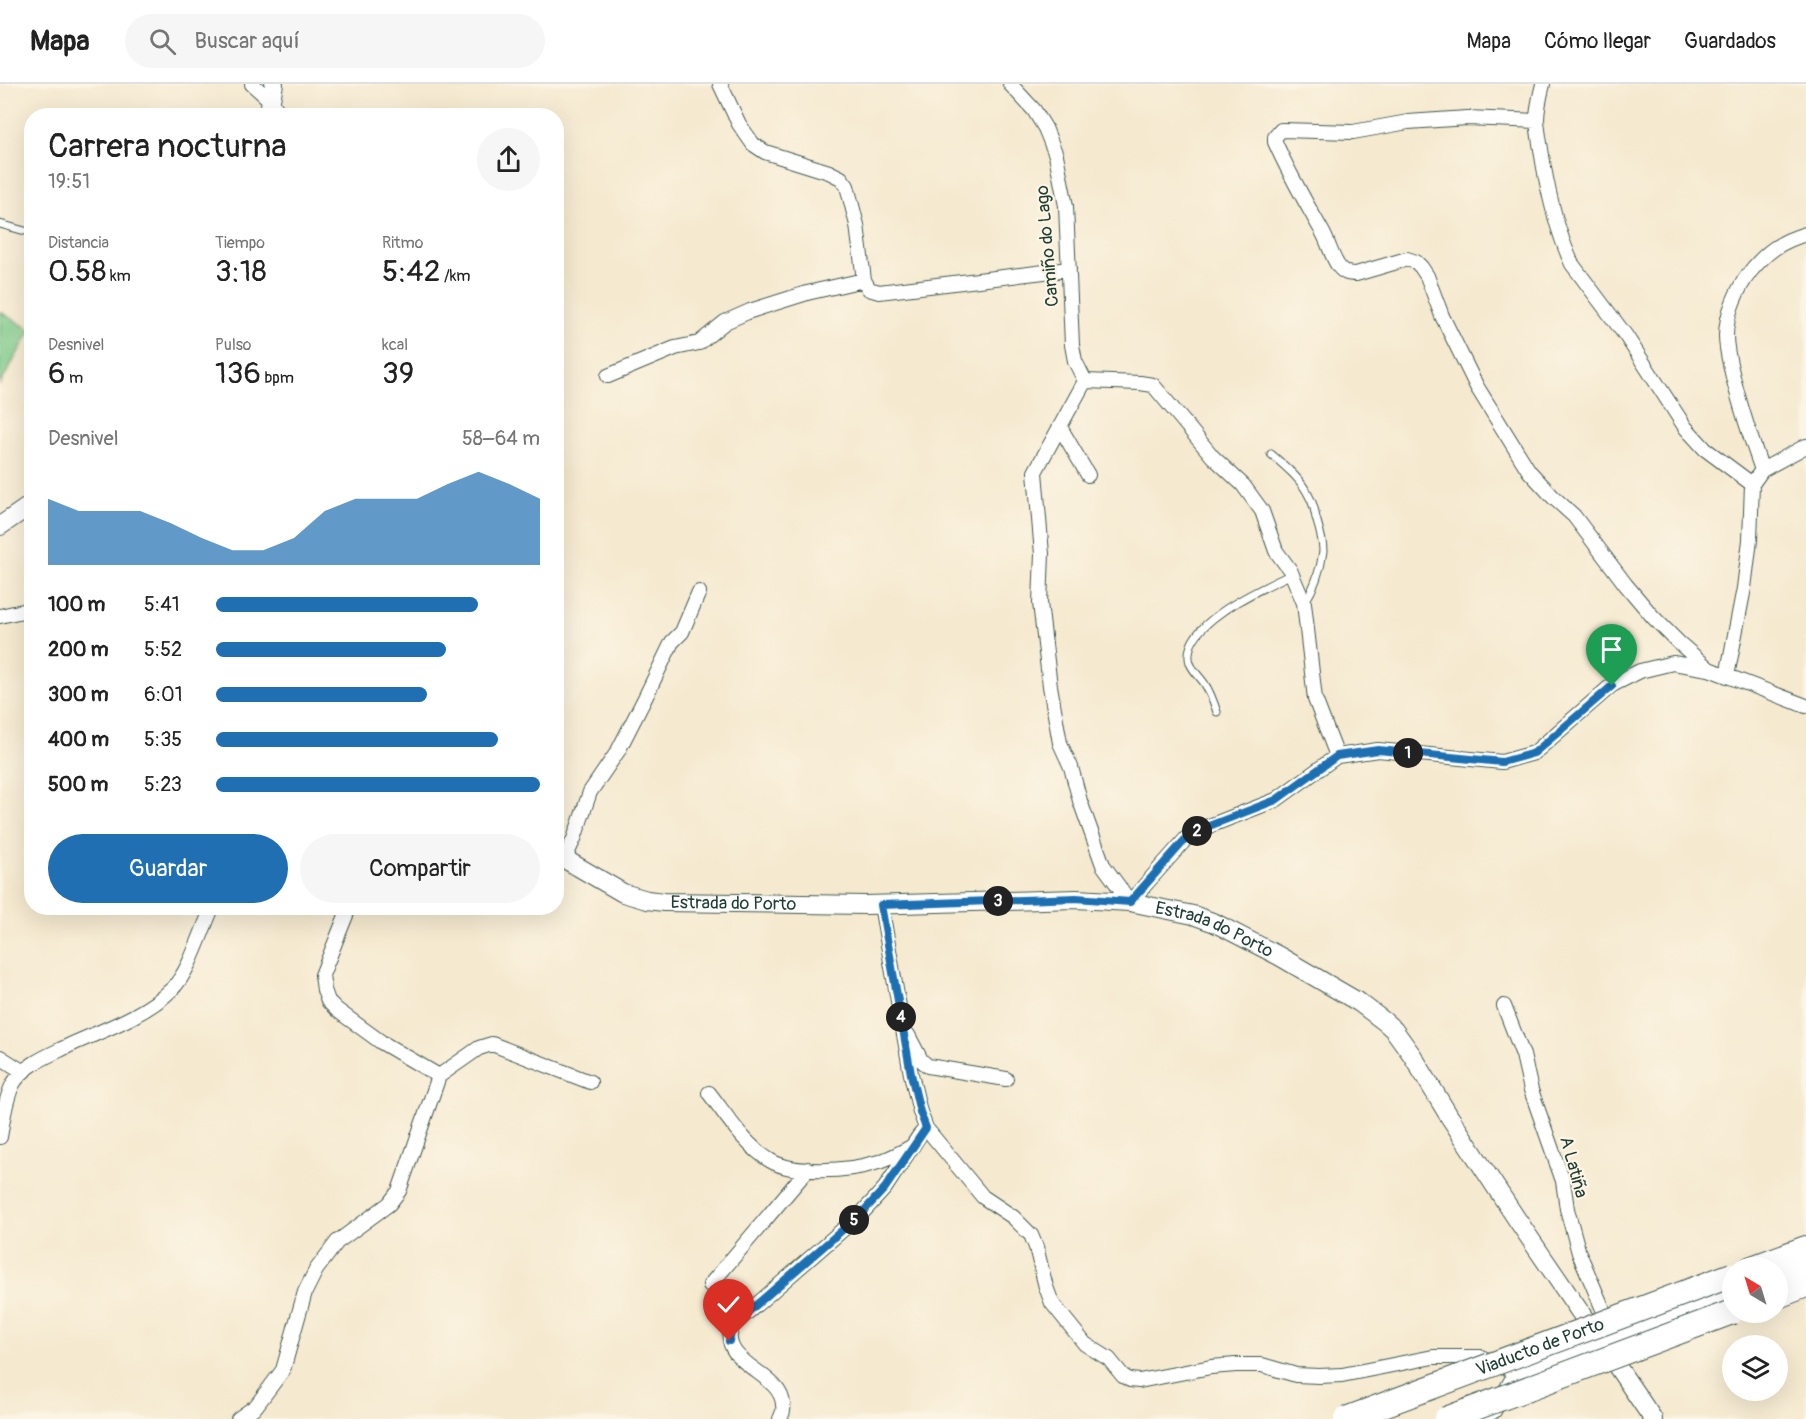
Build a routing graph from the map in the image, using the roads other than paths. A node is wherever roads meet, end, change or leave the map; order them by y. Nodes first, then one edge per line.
1 (252, 84) edge
2 (720, 84) edge
3 (1010, 84) edge
4 (1543, 84) edge
5 (274, 104) edge
6 (1537, 121) junction
7 (0, 224) edge
8 (24, 231) edge
9 (1806, 234) edge
10 (1069, 269) junction
11 (864, 280) junction
12 (608, 376) dead end
13 (1085, 381) junction
14 (1060, 427) junction
15 (1806, 446) edge
16 (1271, 454) dead end
17 (1762, 470) junction
18 (1088, 475) dead end
19 (1752, 484) junction
20 (24, 509) edge
21 (1, 524) edge
22 (1292, 574) junction
23 (699, 592) dead end
24 (1304, 603) junction
25 (24, 611) edge
26 (0, 616) edge
27 (1709, 669) junction
28 (1727, 676) junction
29 (1806, 706) edge
30 (1217, 712) dead end
31 (1337, 756) junction
32 (564, 852) edge
33 (564, 858) edge
34 (1130, 902) junction
35 (881, 905) junction
36 (209, 915) edge
37 (346, 915) edge
38 (1504, 1006) dead end
39 (903, 1028) junction
40 (0, 1057) edge
41 (22, 1071) junction
42 (439, 1076) junction
43 (1006, 1079) dead end
44 (590, 1082) dead end
45 (709, 1093) dead end
46 (926, 1128) junction
47 (0, 1137) edge
48 (913, 1146) junction
49 (808, 1169) junction
50 (1806, 1248) edge
51 (1782, 1257) edge
52 (1806, 1267) edge
53 (1788, 1273) edge
54 (1722, 1279) edge
55 (710, 1285) dead end
56 (1806, 1285) edge
57 (1788, 1292) edge
58 (1722, 1297) edge
59 (1722, 1316) edge
60 (1606, 1338) junction
61 (1516, 1372) junction
62 (238, 1419) edge
63 (780, 1419) edge
64 (1346, 1419) edge
65 (1446, 1419) edge
66 (1482, 1419) edge
67 (1653, 1419) edge

1 - 5 street
2 - 11 street
3 - 10 street, Camiño do Lago
4 - 6 street
6 - 19 street
6 - 27 street
7 - 8 lane
9 - 17 street
10 - 11 street
10 - 13 street, Camiño do Lago
11 - 12 street
13 - 14 street
13 - 22 street
14 - 18 street
14 - 34 street
15 - 17 street
16 - 24 lane
17 - 19 street
19 - 28 street
20 - 21 street
22 - 24 street
22 - 30 lane
23 - 32 street
24 - 31 street
25 - 26 street
27 - 28 street
27 - 31 street
28 - 29 street
31 - 34 street
33 - 35 street, Estrada do Porto
34 - 35 street, Estrada do Porto
34 - 60 street, Estrada do Porto
35 - 39 street
36 - 41 street
37 - 42 street
38 - 60 street, A Latiña
39 - 43 street
39 - 46 street
40 - 41 street
41 - 47 street
42 - 44 street
42 - 62 street
45 - 49 street
46 - 48 street
46 - 61 street
48 - 49 street
48 - 63 street
49 - 55 street
50 - 51 highway
52 - 53 street
54 - 64 highway, Viaducto de Porto, bridge
56 - 57 highway
58 - 60 street
59 - 65 highway, Viaducto de Porto, bridge
60 - 61 street
60 - 67 street, Estrada do Porto
61 - 66 street

